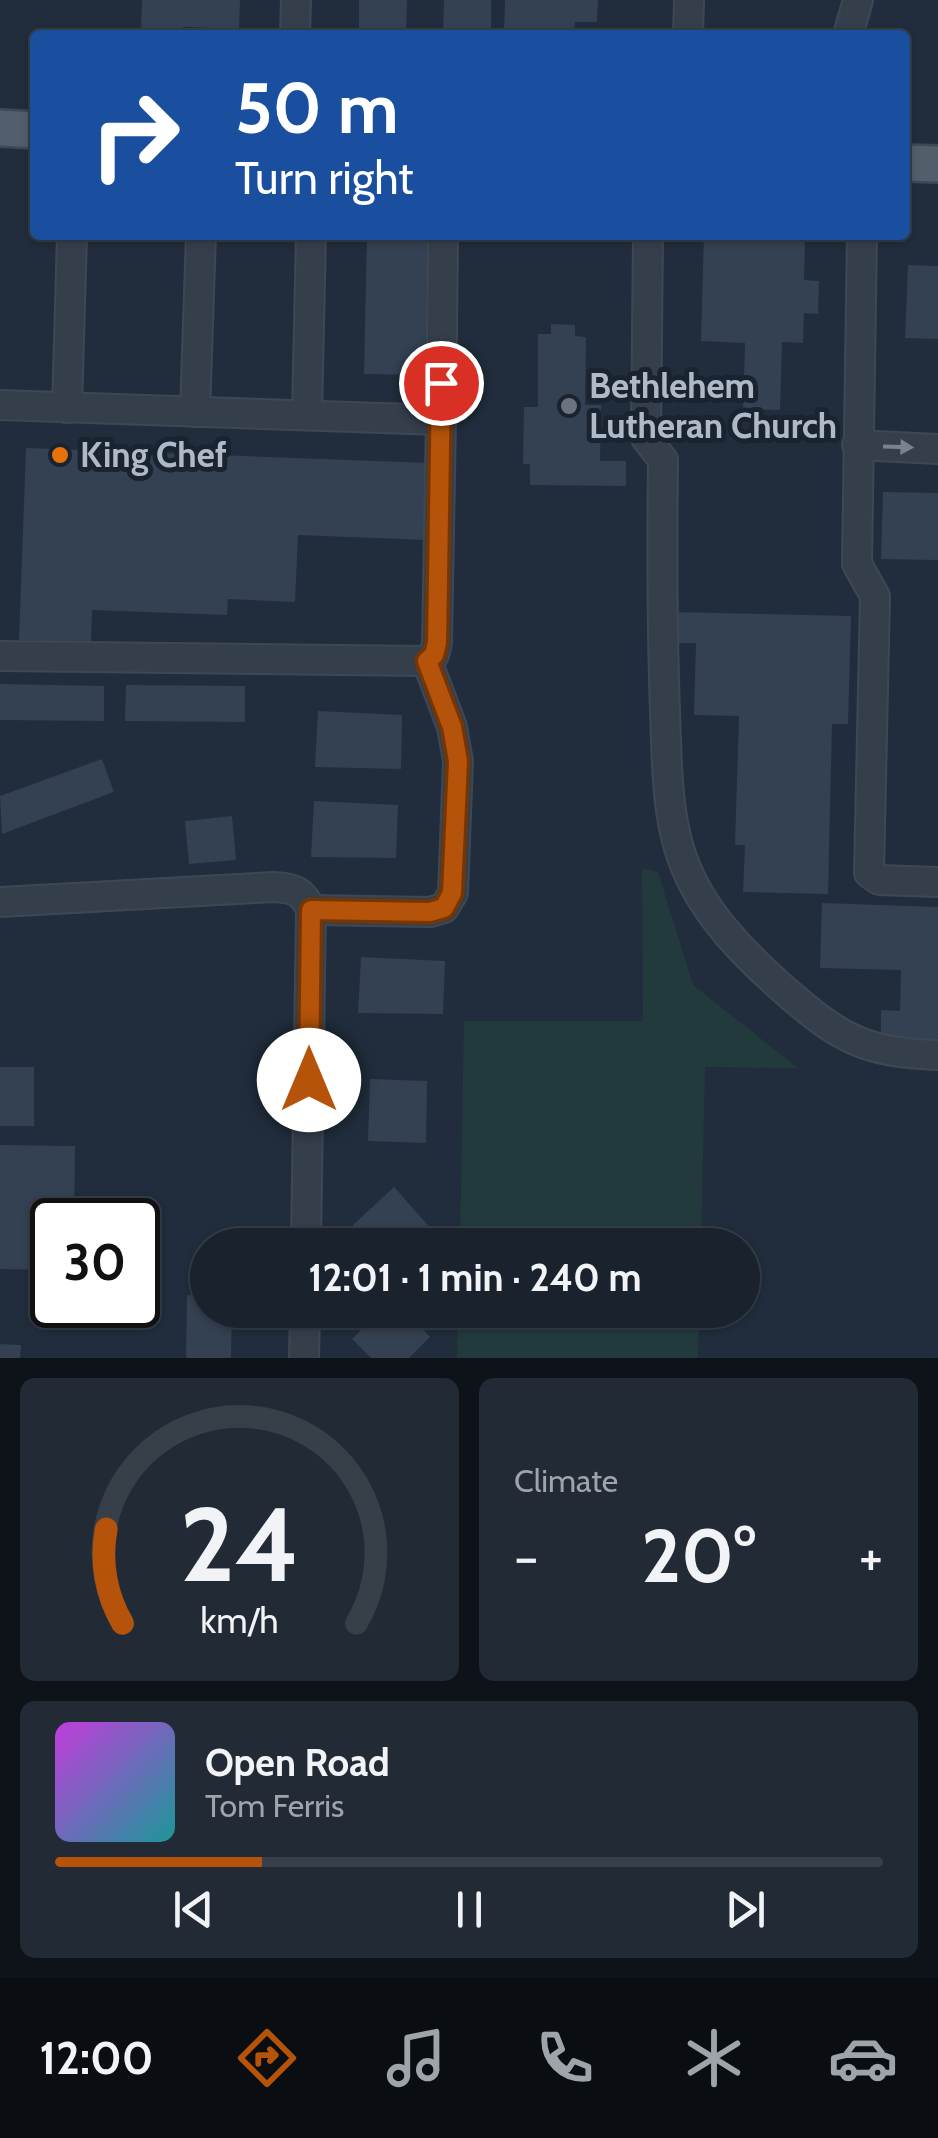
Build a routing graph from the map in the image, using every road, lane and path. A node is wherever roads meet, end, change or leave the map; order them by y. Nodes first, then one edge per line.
1 (296, 0) edge
2 (688, 0) edge
3 (858, 0) edge
4 (295, 30) edge
5 (688, 30) edge
6 (849, 30) edge
7 (0, 128) edge
8 (30, 130) edge
9 (910, 162) edge
10 (938, 164) edge
11 (72, 240) edge
12 (201, 240) edge
13 (312, 240) edge
14 (443, 240) edge
15 (648, 240) edge
16 (862, 240) edge
17 (0, 406) edge
18 (67, 408) junction
19 (195, 412) junction
20 (307, 416) junction
21 (441, 420) junction
22 (857, 445) junction
23 (938, 449) edge
24 (0, 656) edge
25 (427, 661) junction
26 (938, 882) edge
27 (0, 902) edge
28 (311, 910) junction
29 (938, 1056) edge
30 (306, 1228) edge
31 (305, 1328) edge
32 (304, 1358) edge

1 - 4 street
2 - 5 street
3 - 6 street
7 - 8 main road
9 - 10 main road
11 - 18 street
12 - 19 street
13 - 20 street
14 - 21 street
15 - 29 street
16 - 22 street
17 - 18 street
18 - 19 street
19 - 20 street
20 - 21 street
21 - 25 street
22 -> 23 street
22 - 26 street
24 - 25 street
25 - 28 street
27 - 28 street
28 - 30 street
31 - 32 street

